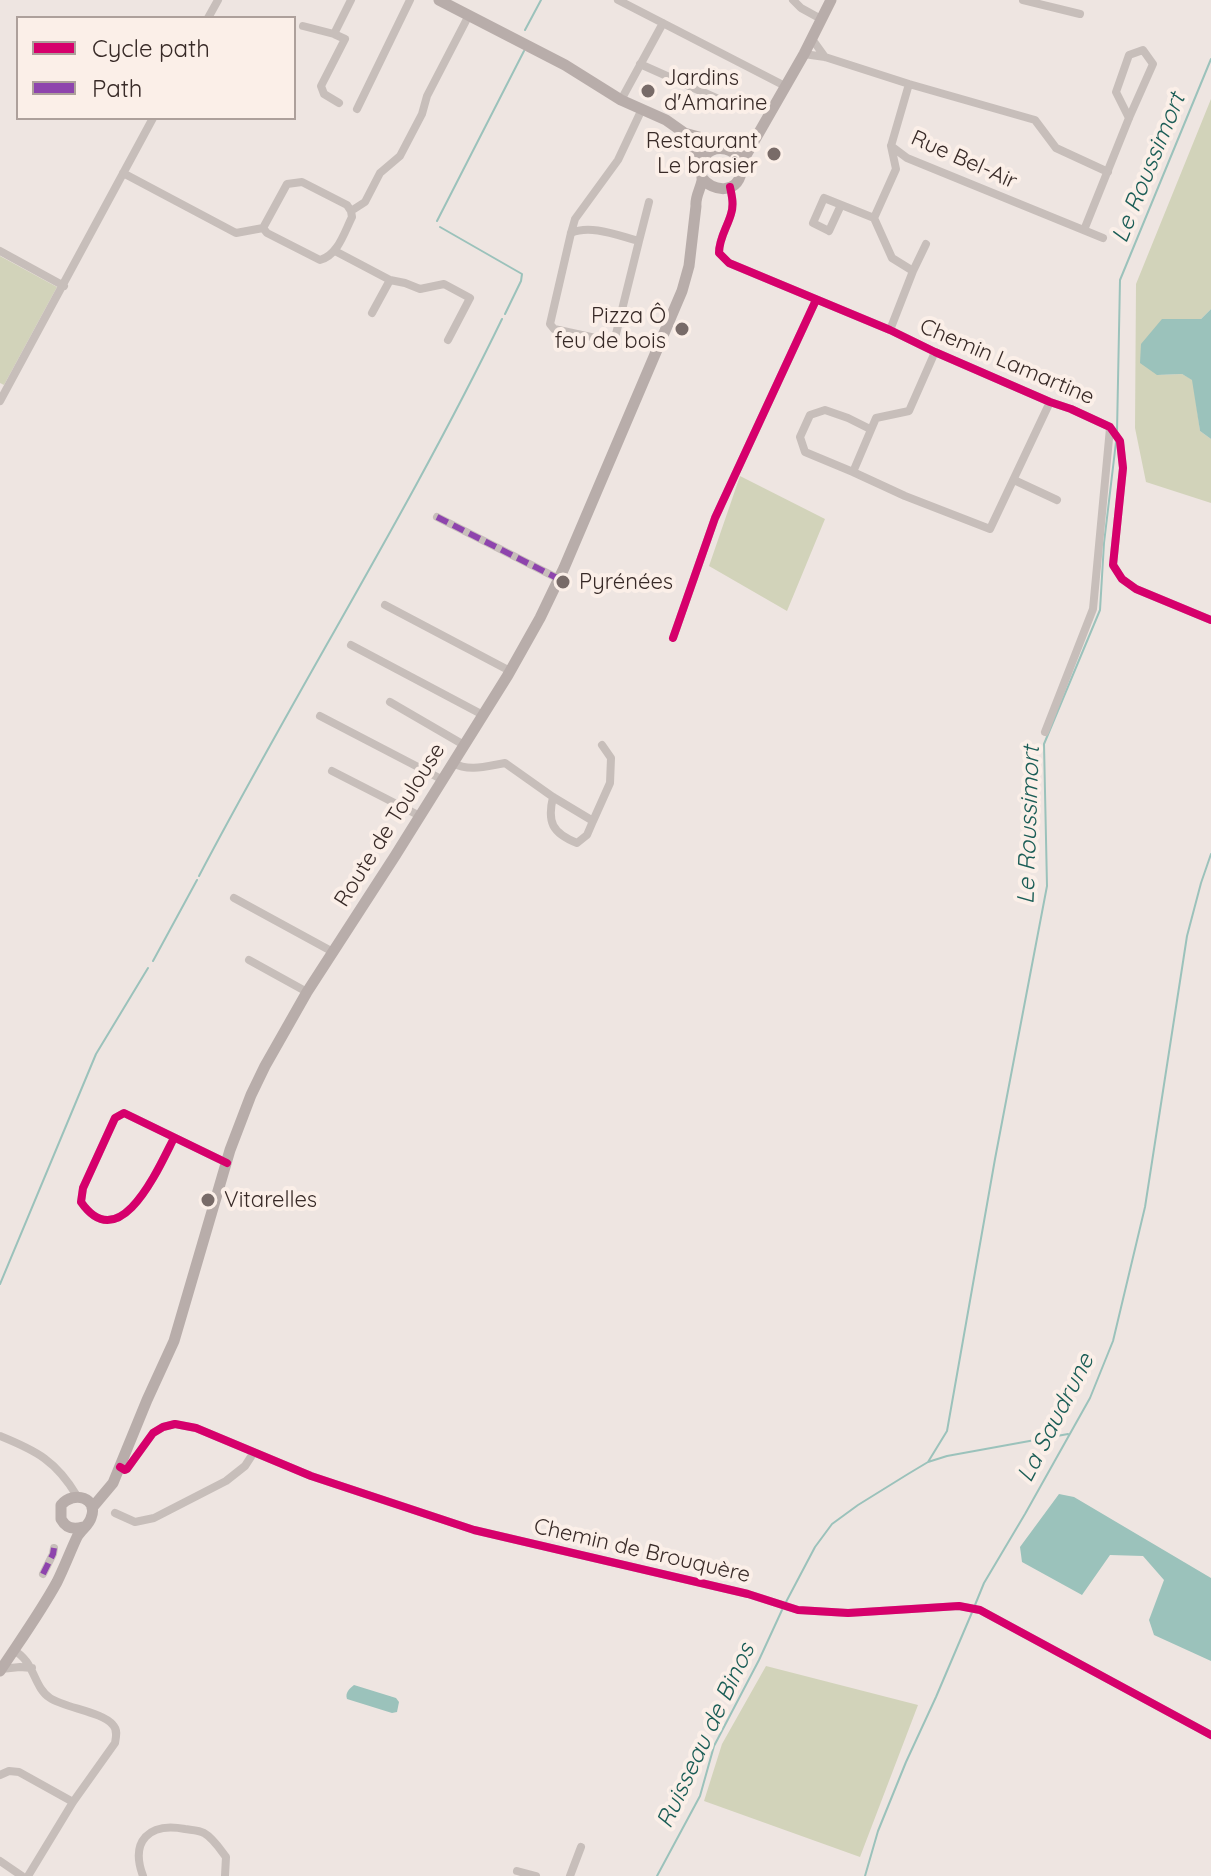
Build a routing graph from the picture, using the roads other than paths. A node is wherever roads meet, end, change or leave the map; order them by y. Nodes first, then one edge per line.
1 (351, 0) edge
2 (410, 0) edge
3 (439, 0) edge
4 (618, 0) edge
5 (793, 0) edge
6 (831, 0) edge
7 (1023, 0) edge
8 (1080, 14) dead end
9 (469, 15) junction
10 (821, 19) junction
11 (663, 23) junction
12 (303, 26) dead end
13 (334, 34) junction
14 (812, 39) junction
15 (804, 54) junction
16 (825, 57) junction
17 (640, 64) junction
18 (909, 84) junction
19 (785, 86) junction
20 (621, 100) junction
21 (339, 103) dead end
22 (734, 106) dead end
23 (357, 109) dead end
24 (642, 109) junction
25 (1129, 118) junction
26 (152, 120) edge
27 (683, 132) junction
28 (757, 136) junction
29 (891, 146) junction
30 (717, 148) junction
31 (733, 152) junction
32 (702, 161) junction
33 (741, 164) junction
34 (1108, 172) junction
35 (123, 173) junction
36 (702, 178) junction
37 (730, 187) junction
38 (713, 188) junction
39 (649, 202) dead end
40 (841, 205) dead end
41 (696, 206) junction
42 (351, 211) junction
43 (581, 212) junction
44 (874, 218) junction
45 (263, 228) junction
46 (588, 229) junction
47 (1084, 230) junction
48 (571, 233) junction
49 (1103, 238) dead end
50 (639, 241) junction
51 (926, 244) dead end
52 (0, 251) edge
53 (335, 251) junction
54 (913, 271) junction
55 (390, 280) junction
56 (64, 286) junction
57 (816, 300) junction
58 (372, 313) dead end
59 (890, 330) junction
60 (448, 340) dead end
61 (935, 352) junction
62 (0, 401) edge
63 (1050, 402) junction
64 (1110, 427) junction
65 (870, 429) junction
66 (853, 472) junction
67 (1014, 480) junction
68 (1057, 500) dead end
69 (437, 517) dead end
70 (559, 579) junction
71 (385, 605) dead end
72 (1211, 620) edge
73 (673, 638) dead end
74 (351, 645) dead end
75 (510, 671) junction
76 (390, 702) dead end
77 (483, 715) junction
78 (320, 716) dead end
79 (1045, 732) dead end
80 (464, 745) junction
81 (602, 745) dead end
82 (453, 763) junction
83 (332, 771) dead end
84 (443, 780) junction
85 (553, 797) junction
86 (420, 816) junction
87 (593, 821) junction
88 (234, 898) dead end
89 (333, 952) junction
90 (249, 960) dead end
91 (307, 992) junction
92 (174, 1138) junction
93 (227, 1163) junction
94 (0, 1436) edge
95 (254, 1452) junction
96 (120, 1467) junction
97 (57, 1469) junction
98 (84, 1501) junction
99 (64, 1502) junction
100 (115, 1513) dead end
101 (67, 1526) junction
102 (83, 1527) junction
103 (54, 1548) dead end
104 (62, 1569) junction
105 (43, 1574) dead end
106 (13, 1650) junction
107 (32, 1668) junction
108 (0, 1670) edge
109 (1211, 1735) edge
110 (0, 1775) edge
111 (73, 1802) junction
112 (581, 1847) dead end
113 (0, 1861) edge
114 (517, 1871) dead end
115 (25, 1876) edge
116 (143, 1876) edge
117 (225, 1876) edge
118 (536, 1876) edge
119 (570, 1876) edge

1 - 13 street
2 - 23 street
3 - 9 main road
4 - 11 street
5 - 10 street
6 - 10 main road
7 - 8 street
9 - 20 main road
9 - 42 street
10 - 14 main road
11 - 17 street
11 - 19 street
12 - 13 street
13 - 21 street
14 - 15 main road
14 - 16 street
15 - 16 street
15 - 19 main road
16 - 18 street
17 - 20 street
17 - 22 street
18 - 29 street, Rue Bel-Air
18 - 34 street
19 - 28 main road
20 - 24 main road
24 - 27 main road
24 - 43 street
25 - 25 street
25 - 34 street
26 - 35 street
27 - 30 main road
27 - 32 main road
28 - 31 main road
28 - 33 main road
29 - 44 street
29 - 47 street, Rue Bel-Air
30 - 31 main road
30 - 32 main road
31 - 33 main road
32 - 36 main road
33 - 37 main road
34 - 47 street
35 - 45 street
35 - 56 street
36 - 38 main road
36 - 41 main road, Route de Toulouse
37 - 38 main road
37 - 57 street, Chemin Lamartine
38 - 41 main road
39 - 50 street
40 - 44 street
41 - 70 main road, Route de Toulouse
42 - 45 street
42 - 53 street
43 - 46 street
43 - 48 street
44 - 54 street
45 - 53 street
46 - 48 street
46 - 50 street
47 - 49 street, Rue Bel-Air
48 - 50 street
51 - 54 street
52 - 56 street
53 - 55 street
54 - 59 street
55 - 58 street
55 - 60 street
56 - 62 street
57 - 59 street, Chemin Lamartine
57 - 73 street
59 - 61 street, Chemin Lamartine
61 - 63 street, Chemin Lamartine
61 - 65 street
63 - 64 street, Chemin Lamartine
63 - 67 street
64 - 72 street, Chemin Lamartine
64 - 79 street
65 - 66 street
65 - 66 street
66 - 67 street
67 - 68 street
69 - 70 street
70 - 75 main road, Route de Toulouse
71 - 75 street
74 - 77 street
75 - 77 main road, Route de Toulouse
76 - 80 street
77 - 80 main road, Route de Toulouse
78 - 84 street
80 - 82 main road, Route de Toulouse
81 - 87 street
82 - 84 main road, Route de Toulouse
82 - 85 street
83 - 86 street
84 - 86 main road, Route de Toulouse
85 - 87 street
85 - 87 street
86 - 89 main road, Route de Toulouse
88 - 89 street
89 - 91 main road, Route de Toulouse
90 - 91 street
91 - 93 main road, Route de Toulouse
92 - 92 street
92 - 93 street
93 - 96 main road, Route de Toulouse
94 - 97 street
95 - 96 street, Chemin de Brouquère
95 - 100 street
95 - 109 street, Chemin de Brouquère
96 - 98 main road, Route de Toulouse
97 - 98 street
97 - 99 street
98 - 99 main road
98 - 102 main road
99 - 101 main road
101 - 102 main road
101 - 104 main road
102 - 104 main road
103 - 105 street
104 - 106 main road
106 - 107 street
106 - 108 main road
107 - 108 street
107 - 111 street
110 - 111 street
111 - 115 street
112 - 119 street
113 - 115 street
114 - 118 street
116 - 117 street

